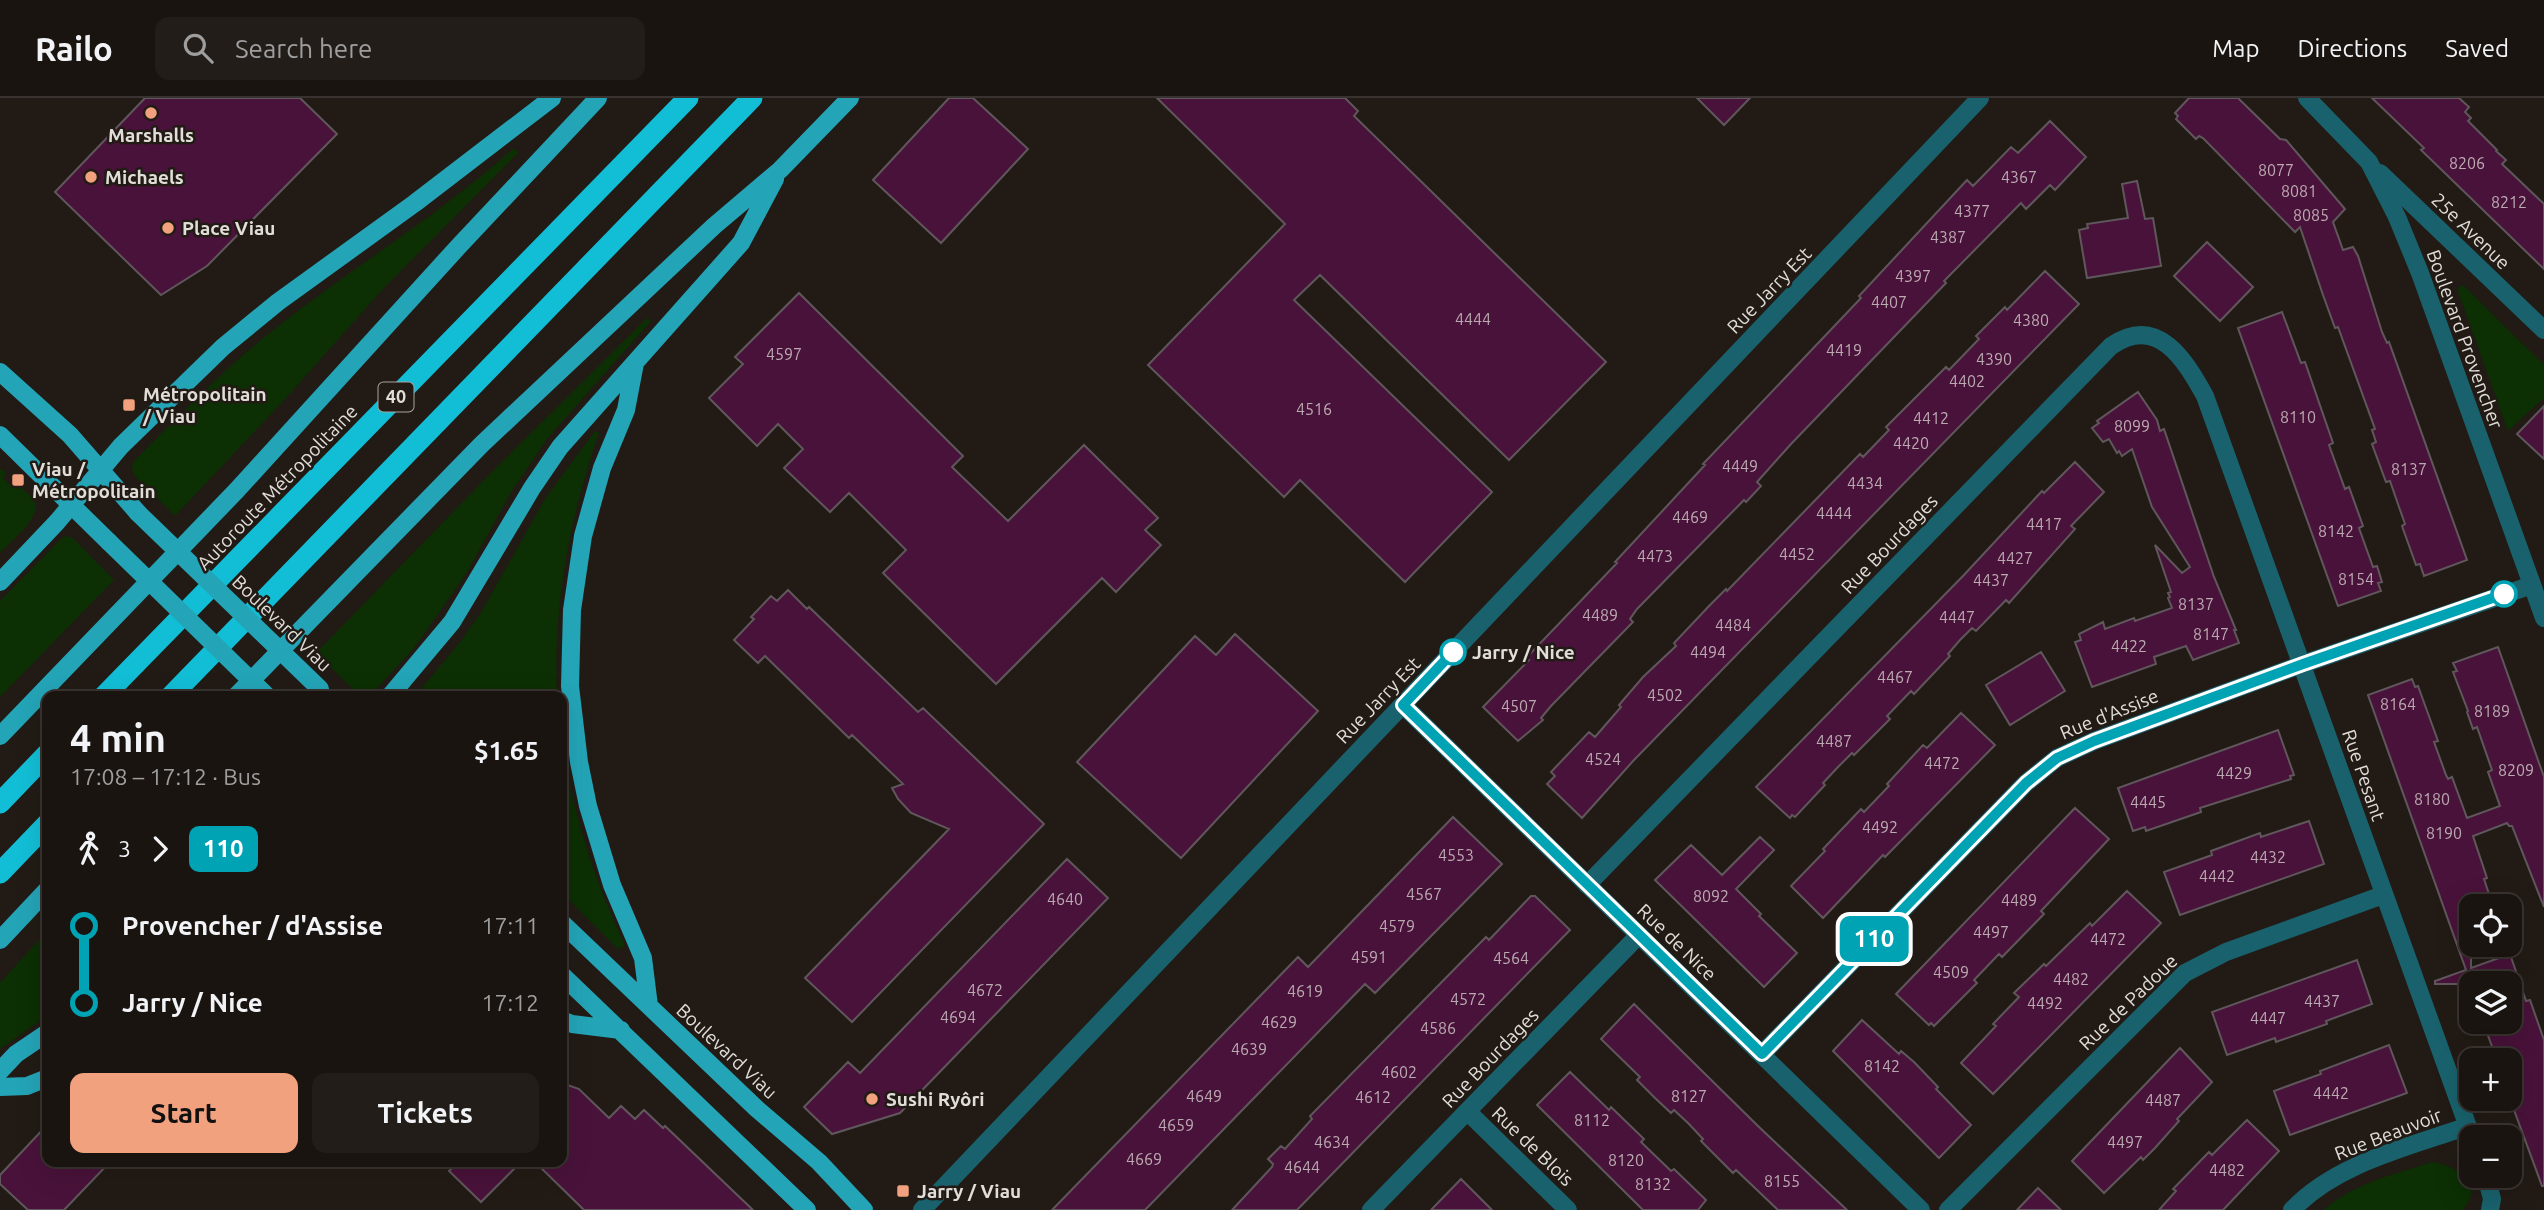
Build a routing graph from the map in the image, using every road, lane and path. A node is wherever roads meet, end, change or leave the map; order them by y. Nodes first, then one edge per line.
1 (552, 98) edge
2 (598, 98) edge
3 (688, 98) edge
4 (752, 98) edge
5 (850, 98) edge
6 (1980, 98) edge
7 (2307, 98) edge
8 (2369, 162) junction
9 (780, 170) junction
10 (2544, 330) edge
11 (635, 363) junction
12 (0, 372) edge
13 (2216, 426) joint
14 (0, 435) edge
15 (101, 470) junction
16 (71, 505) junction
17 (0, 582) edge
18 (2532, 585) junction
19 (2544, 618) edge
20 (2303, 664) junction
21 (43, 691) edge
22 (109, 691) edge
23 (176, 691) edge
24 (241, 691) edge
25 (262, 691) edge
26 (321, 691) edge
27 (394, 691) edge
28 (42, 692) edge
29 (1403, 705) junction
30 (0, 736) edge
31 (42, 759) edge
32 (0, 803) edge
33 (42, 829) edge
34 (0, 873) edge
35 (1587, 885) junction
36 (42, 895) edge
37 (2383, 895) junction
38 (567, 928) edge
39 (1639, 935) junction
40 (0, 940) edge
41 (567, 980) edge
42 (649, 1006) junction
43 (567, 1022) edge
44 (621, 1030) junction
45 (42, 1036) edge
46 (1762, 1054) junction
47 (0, 1072) edge
48 (42, 1080) edge
49 (0, 1087) edge
50 (1468, 1112) junction
51 (2467, 1125) edge
52 (2459, 1135) edge
53 (2489, 1188) edge
54 (807, 1210) edge
55 (864, 1210) edge
56 (922, 1210) edge
57 (1371, 1210) edge
58 (1568, 1210) edge
59 (1921, 1210) edge
60 (1948, 1210) edge
61 (2292, 1210) edge
62 (2490, 1210) edge

1 - 15 main road
2 - 21 main road
3 - 22 highway, Autoroute Métropolitaine / 40
4 - 23 highway, 40
5 - 9 main road
6 - 29 street, Rue Jarry Est
7 - 8 street, Boulevard Provencher
8 - 10 street, 25e Avenue
8 - 18 street, Boulevard Provencher
9 - 11 main road
9 - 24 main road
11 - 27 main road
11 - 42 main road
12 - 15 main road, Boulevard Viau
13 - 20 street, Rue Pesant
13 - 35 street, Rue Bourdages
14 - 16 main road
15 - 16 main road
15 - 26 main road, Boulevard Viau, bridge
16 - 17 main road
16 - 25 main road, bridge
18 - 19 street, Boulevard Provencher
18 - 20 street, Rue d'Assise
20 - 37 street, Rue Pesant
20 - 46 street, Rue d'Assise
28 - 30 main road
29 - 35 street, Rue de Nice
29 - 56 street, Rue Jarry Est
31 - 32 highway
33 - 34 highway
35 - 39 street, Rue de Nice
36 - 40 main road
37 - 51 street, Rue Pesant
37 - 60 street, Rue de Padoue
38 - 42 main road, Boulevard Viau
39 - 46 street, Rue de Nice
39 - 50 street, Rue Bourdages
41 - 44 main road
42 - 55 main road, Boulevard Viau
43 - 44 main road
44 - 54 main road
45 - 47 main road
46 - 59 street, Rue de Nice
48 - 49 main road
50 - 57 street, Rue Bourdages
50 - 58 street, Rue de Blois
52 - 61 street, Rue Beauvoir
53 - 62 street

